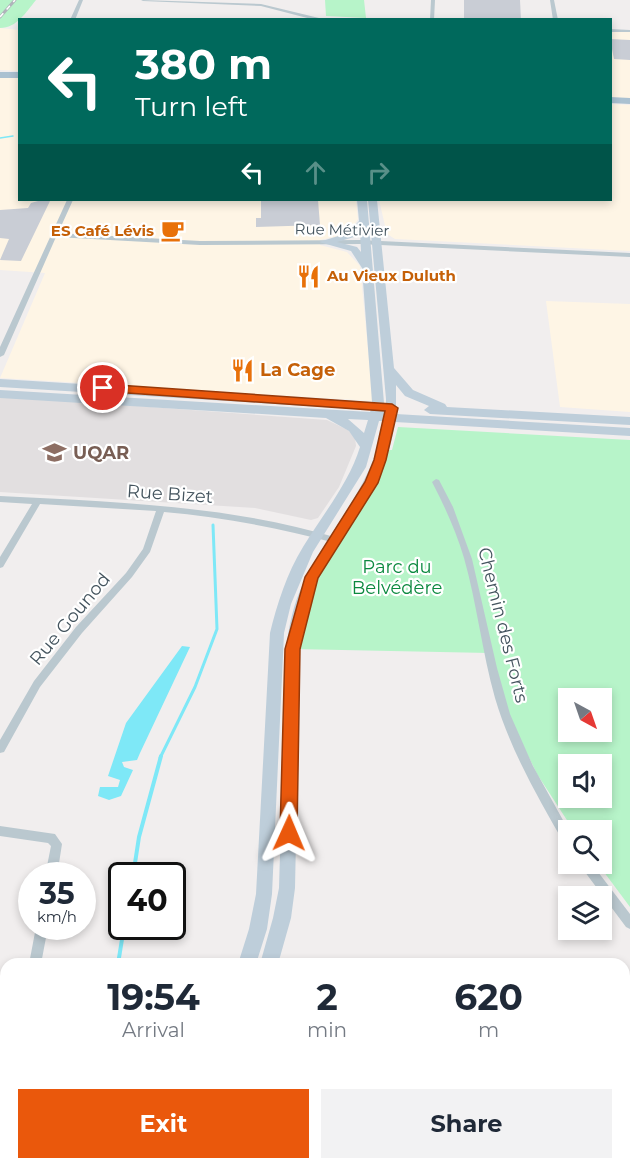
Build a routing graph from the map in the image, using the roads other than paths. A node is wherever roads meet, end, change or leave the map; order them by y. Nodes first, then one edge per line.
1 (81, 0) edge
2 (143, 0) edge
3 (433, 0) edge
4 (552, 0) edge
5 (195, 1) edge
6 (293, 13) junction
7 (73, 18) edge
8 (285, 18) edge
9 (322, 18) edge
10 (432, 18) edge
11 (556, 18) edge
12 (612, 30) edge
13 (630, 31) edge
14 (0, 75) edge
15 (18, 75) edge
16 (612, 100) edge
17 (630, 101) edge
18 (70, 201) edge
19 (362, 201) edge
20 (372, 201) edge
21 (364, 220) junction
22 (54, 235) junction
23 (324, 242) junction
24 (365, 242) junction
25 (379, 243) junction
26 (630, 255) edge
27 (368, 269) junction
28 (0, 355) edge
29 (389, 369) junction
30 (0, 383) edge
31 (0, 394) edge
32 (377, 411) junction
33 (315, 412) junction
34 (391, 412) junction
35 (456, 412) junction
36 (630, 421) edge
37 (630, 432) edge
38 (367, 450) junction
39 (436, 482) dead end
40 (0, 499) edge
41 (38, 501) junction
42 (161, 510) junction
43 (318, 534) junction
44 (335, 540) junction
45 (0, 565) edge
46 (0, 749) edge
47 (558, 822) edge
48 (0, 831) edge
49 (54, 862) edge
50 (593, 874) edge
51 (630, 923) edge
52 (40, 940) edge
53 (36, 958) edge
54 (249, 958) edge
55 (271, 958) edge

1 - 7 street
2 - 5 street
3 - 10 street
4 - 11 street
5 - 6 street
6 - 8 street
6 - 9 street
12 - 13 street
14 - 15 main road
16 - 17 main road
18 - 22 street
19 - 21 street
20 - 25 street
21 - 23 street
21 - 24 street
22 - 23 street, Rue Métivier
22 - 28 street
23 - 24 street, Rue Métivier
23 - 27 street
24 - 25 street, Rue Métivier
24 - 27 street
25 - 26 street, Rue Métivier
25 - 29 street
27 - 32 street
29 - 34 street
29 - 35 street
30 - 32 street
31 - 33 street
32 - 33 street
32 - 34 street
32 - 38 street
33 - 38 street
34 - 35 street
34 - 37 street
34 - 44 street
35 - 36 street
38 - 43 street
39 - 47 street, Chemin des Forts
40 - 41 street, Rue Bizet
41 - 42 street, Rue Bizet
41 - 45 street
42 - 43 street, Rue Bizet
42 - 46 street, Rue Gounod
43 - 44 street, Rue Bizet
43 - 54 street
44 - 55 street
48 - 49 street
50 - 51 street
52 - 53 street

